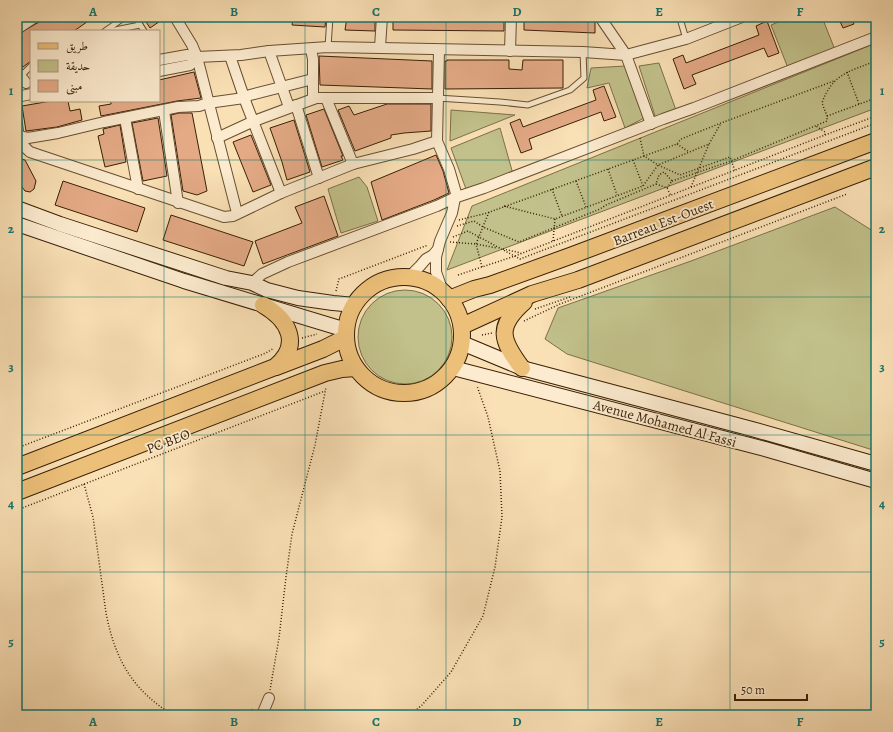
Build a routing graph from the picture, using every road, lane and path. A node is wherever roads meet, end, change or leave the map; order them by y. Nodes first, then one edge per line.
1 (35, 17) edge
2 (125, 17) edge
3 (135, 17) edge
4 (175, 17) edge
5 (330, 17) edge
6 (382, 17) edge
7 (511, 17) edge
8 (600, 17) edge
9 (683, 17) edge
10 (741, 17) edge
11 (140, 25) junction
12 (17, 29) edge
13 (106, 30) edge
14 (115, 30) edge
15 (143, 30) edge
16 (876, 37) edge
17 (686, 39) junction
18 (328, 47) junction
19 (380, 48) junction
20 (311, 49) junction
21 (439, 50) junction
22 (269, 51) junction
23 (510, 51) junction
24 (583, 52) junction
25 (626, 55) junction
26 (230, 56) junction
27 (197, 57) junction
28 (160, 60) edge
29 (876, 61) edge
30 (30, 67) edge
31 (160, 71) edge
32 (847, 72) junction
33 (313, 78) junction
34 (22, 79) edge
35 (835, 81) junction
36 (282, 87) junction
37 (30, 94) edge
38 (17, 97) edge
39 (244, 98) junction
40 (326, 98) junction
41 (437, 98) junction
42 (876, 98) edge
43 (313, 99) junction
44 (208, 103) junction
45 (859, 104) junction
46 (293, 106) junction
47 (164, 111) junction
48 (827, 116) junction
49 (876, 116) edge
50 (125, 118) junction
51 (254, 121) junction
52 (17, 123) edge
53 (721, 123) junction
54 (876, 123) edge
55 (651, 124) junction
56 (816, 126) junction
57 (638, 129) junction
58 (825, 135) junction
59 (18, 136) edge
60 (217, 138) junction
61 (438, 141) junction
62 (876, 142) edge
63 (677, 144) junction
64 (709, 144) junction
65 (690, 152) junction
66 (644, 156) junction
67 (633, 160) junction
68 (731, 161) junction
69 (353, 164) junction
70 (658, 165) junction
71 (876, 167) edge
72 (699, 168) junction
73 (608, 169) junction
74 (735, 171) junction
75 (697, 172) junction
76 (318, 178) junction
77 (576, 181) junction
78 (672, 181) junction
79 (656, 184) junction
80 (643, 186) junction
81 (667, 188) junction
82 (691, 188) junction
83 (138, 189) junction
84 (552, 189) junction
85 (281, 193) junction
86 (847, 194) dead end
87 (617, 196) junction
88 (671, 196) junction
89 (454, 198) junction
90 (178, 202) junction
91 (504, 206) junction
92 (586, 207) junction
93 (17, 208) edge
94 (489, 212) junction
95 (237, 213) junction
96 (562, 216) junction
97 (555, 219) junction
98 (17, 224) edge
99 (483, 227) junction
100 (554, 227) junction
101 (452, 232) dead end
102 (479, 237) junction
103 (553, 241) junction
104 (442, 242) junction
105 (476, 244) junction
106 (500, 248) junction
107 (522, 253) junction
108 (515, 256) junction
109 (482, 267) junction
110 (458, 275) dead end
111 (409, 277) junction
112 (252, 283) junction
113 (532, 294) junction
114 (446, 295) junction
115 (332, 303) junction
116 (354, 305) junction
117 (263, 306) junction
118 (462, 326) junction
119 (504, 330) junction
120 (323, 332) dead end
121 (346, 334) junction
122 (482, 335) dead end
123 (290, 341) junction
124 (462, 343) junction
125 (274, 348) dead end
126 (275, 367) junction
127 (356, 368) junction
128 (452, 368) junction
129 (522, 368) junction
130 (325, 373) junction
131 (473, 373) junction
132 (326, 391) junction
133 (17, 448) edge
134 (876, 464) edge
135 (17, 467) edge
136 (876, 481) edge
137 (84, 484) junction
138 (17, 492) edge
139 (17, 510) edge
140 (269, 698) joint
141 (173, 715) edge
142 (262, 715) edge
143 (410, 715) edge

1 - 12 street
2 - 13 lane
3 - 11 lane
4 - 27 street
5 - 18 lane
6 - 19 street
7 - 23 street
8 - 25 street
9 - 17 lane
10 - 17 street
11 - 14 lane
11 - 15 lane
16 - 55 street
17 - 25 street
18 - 19 street
18 - 20 street
19 - 21 street
20 - 22 street
20 - 33 street
21 - 23 street
21 - 41 street
22 - 26 street
22 - 36 street
23 - 24 street
24 - 25 street
24 - 41 lane
25 - 55 street
26 - 27 street
26 - 39 street
27 - 28 street
27 - 31 street
27 - 44 street
29 - 32 path
30 - 34 lane
32 - 35 path
32 - 45 path
33 - 36 street
33 - 43 street
35 - 48 path
35 - 53 path
36 - 39 street
36 - 46 street
37 - 38 street
39 - 44 street
39 - 51 street
40 - 41 street
40 - 43 street
40 - 69 street
41 - 61 street
42 - 45 path
43 - 46 street
44 - 47 street
44 - 60 street
45 - 48 path
46 - 51 street
46 - 76 street
47 - 50 street
47 - 90 street
48 - 56 path
49 - 58 path
50 - 59 street
50 - 83 street
51 - 60 street
51 - 85 street
52 - 59 street
53 - 63 path
53 - 64 path
54 - 108 path
55 - 57 street
56 - 58 path
56 - 68 path
57 - 66 path
57 - 89 street
58 - 74 path
59 - 83 street
60 - 95 street
61 - 69 street
61 - 89 street
62 - 114 main road, Barreau Est-Ouest
63 - 65 path
63 - 66 path
64 - 65 path
64 - 72 path
65 - 70 path
66 - 67 path
66 - 70 path
67 - 73 path
67 - 80 path
68 - 72 path
68 - 74 path
68 - 75 path
69 - 76 street
70 - 72 path
70 - 80 path
71 - 113 main road, Barreau Est-Ouest
72 - 75 path
73 - 77 path
73 - 87 path
74 - 82 path
75 - 78 path
75 - 82 path
76 - 85 street
77 - 84 path
77 - 92 path
78 - 79 path
78 - 81 path
79 - 81 path
79 - 100 path
80 - 87 path
81 - 88 path
82 - 88 path
83 - 90 street
84 - 91 path
84 - 96 path
85 - 95 street
86 - 119 path
87 - 92 path
88 - 103 path
89 - 104 street
89 - 112 street
90 - 95 street
91 - 94 path
91 - 97 path
92 - 96 path
93 - 112 street
94 - 99 path
94 - 99 path
96 - 97 path
97 - 100 path
98 - 117 street
99 - 100 path
99 - 102 path
100 - 103 path
101 - 104 path
102 - 104 path
102 - 105 path
102 - 106 path
103 - 107 path
104 - 105 path
104 - 111 street
104 - 114 street
104 - 115 path
105 - 106 path
105 - 109 path
106 - 107 path
106 - 108 path
107 - 108 path
108 - 109 path
109 - 110 path
111 - 114 main road
111 - 116 main road
112 - 115 street
113 - 118 main road, Barreau Est-Ouest
113 - 119 main road
114 - 118 main road
115 - 116 street
116 - 121 main road
117 - 121 street
117 - 123 main road
118 - 124 main road
119 - 122 path
119 - 129 main road
120 - 123 path
121 - 126 main road
121 - 127 main road
123 - 126 main road
124 - 128 main road
124 - 129 street, Avenue Mohamed Al Fassi
125 - 133 path
126 - 135 main road
127 - 128 main road
127 - 130 main road
128 - 131 street, Avenue Mohamed Al Fassi
129 - 134 street, Avenue Mohamed Al Fassi
130 - 132 path
130 - 138 main road
131 - 136 street, Avenue Mohamed Al Fassi
131 - 143 path
132 - 137 path, PC BEO
132 - 140 path
137 - 139 path, PC BEO
137 - 141 path
140 - 142 street

